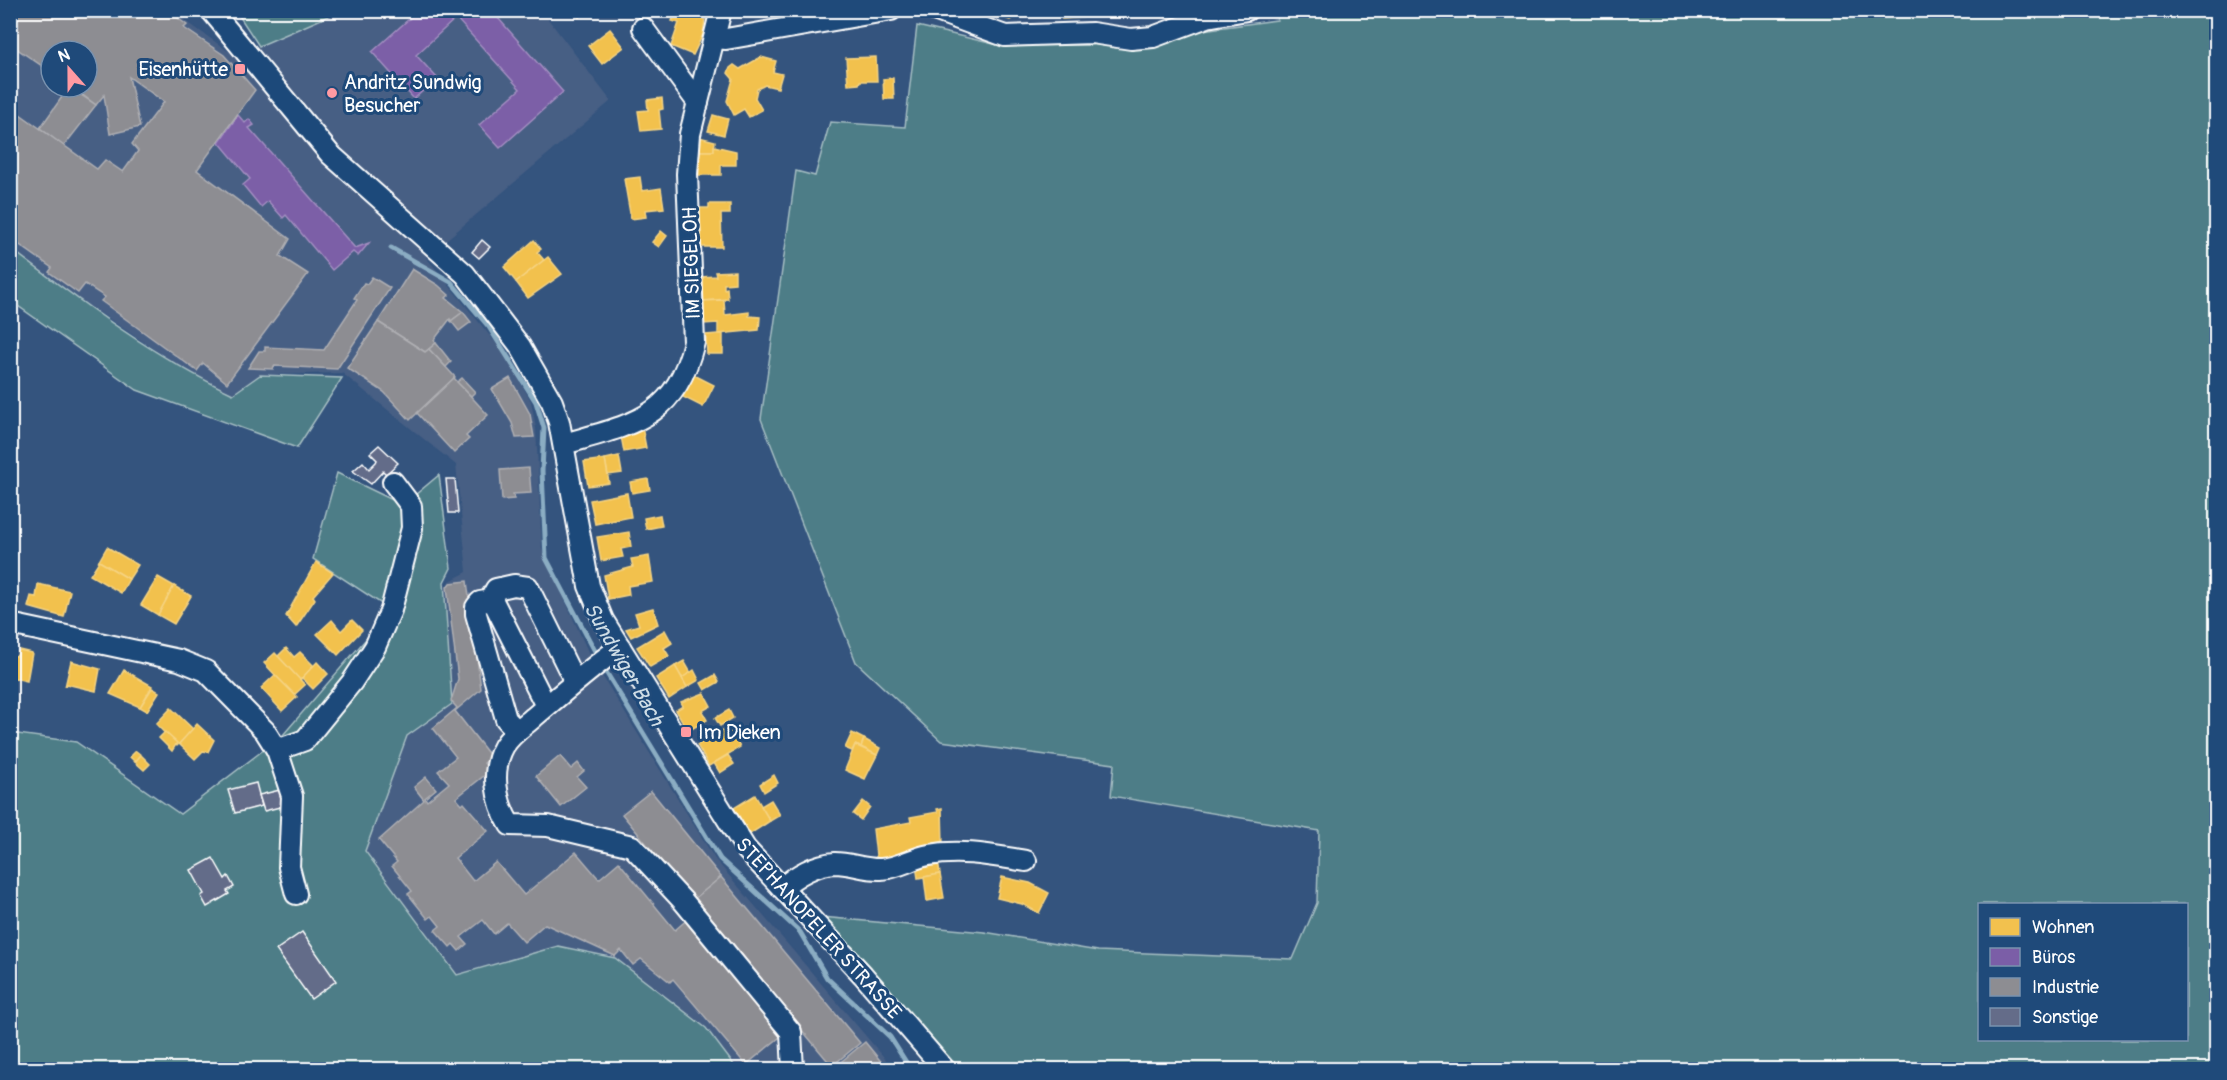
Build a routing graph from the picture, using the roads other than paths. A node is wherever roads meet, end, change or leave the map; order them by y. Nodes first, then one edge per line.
1 (211, 10) edge
2 (722, 10) edge
3 (891, 10) edge
4 (934, 10) edge
5 (1247, 10) edge
6 (643, 28) dead end
7 (714, 38) junction
8 (698, 103) junction
9 (564, 444) junction
10 (393, 482) dead end
11 (493, 600) junction
12 (10, 624) edge
13 (607, 657) junction
14 (575, 682) junction
15 (546, 706) junction
16 (517, 731) junction
17 (277, 750) junction
18 (1026, 861) dead end
19 (782, 888) junction
20 (296, 894) dead end
21 (794, 1070) edge
22 (945, 1070) edge

1 - 9 street, STEPHANOPELER STRASSE
2 - 7 street, IM SIEGELOH
3 - 7 street
4 - 5 street
6 - 8 street
7 - 8 street, IM SIEGELOH
8 - 9 street, IM SIEGELOH
9 - 13 street, STEPHANOPELER STRASSE
10 - 17 street
11 - 14 street
11 - 15 street
11 - 16 street
12 - 17 street
13 - 14 street
13 - 19 street, STEPHANOPELER STRASSE
14 - 15 street
15 - 16 street
16 - 21 street
17 - 20 street
18 - 19 street
19 - 22 street, STEPHANOPELER STRASSE

